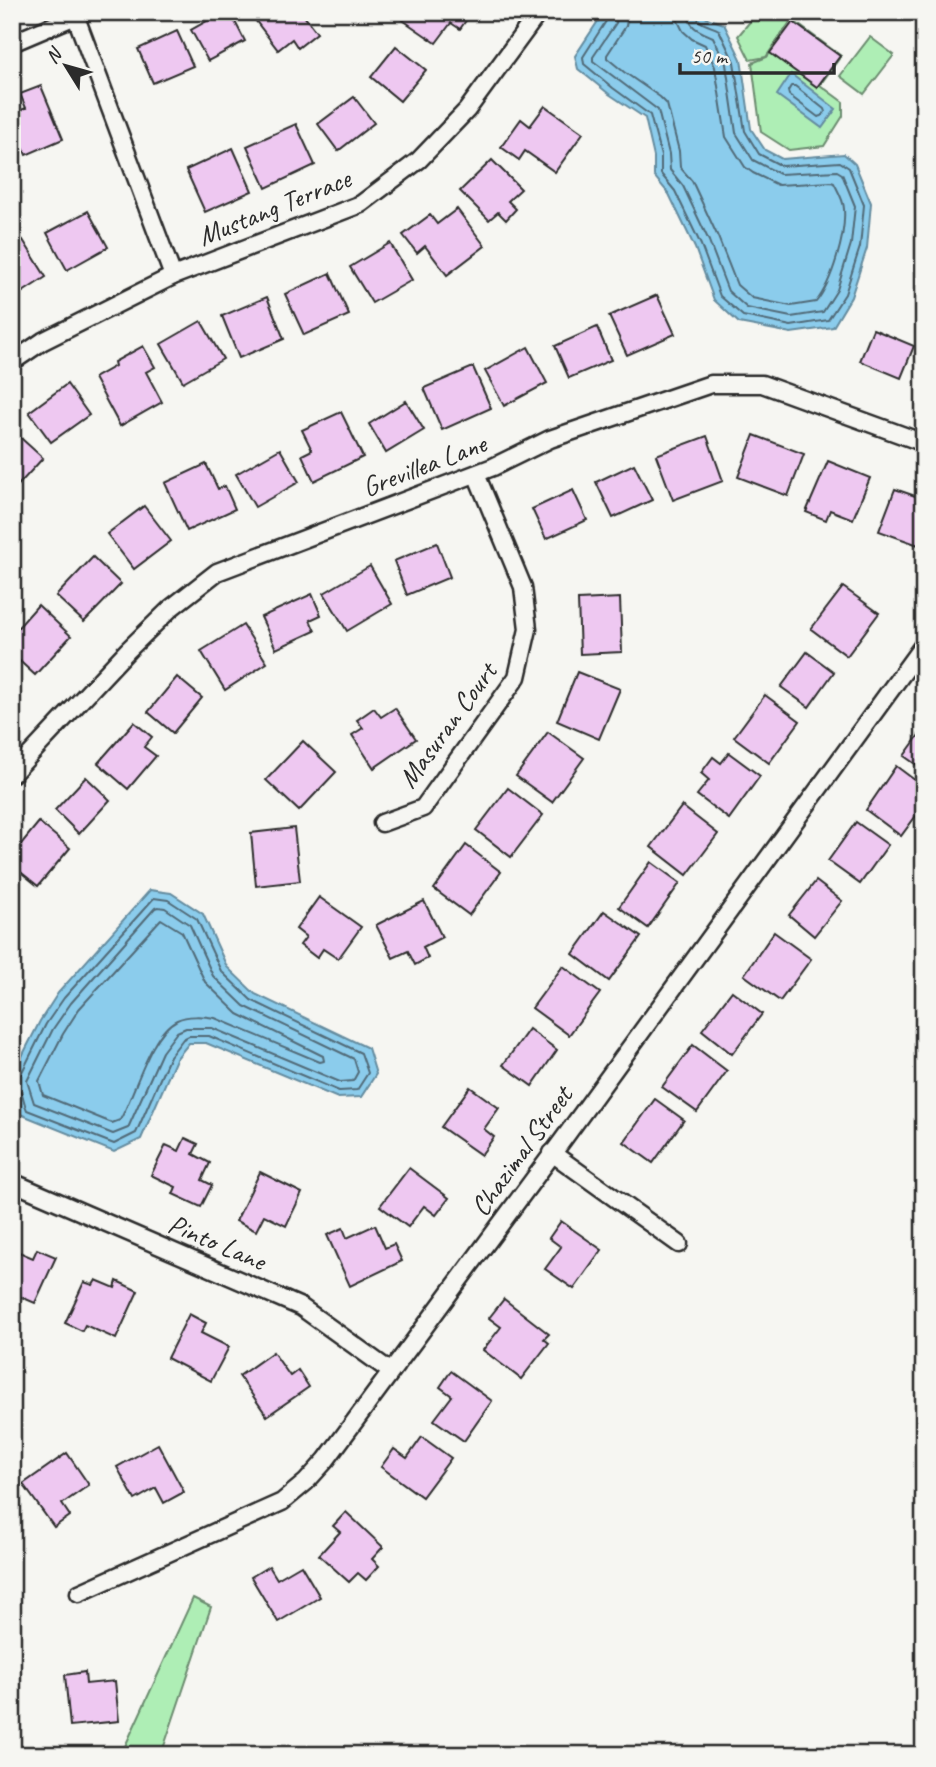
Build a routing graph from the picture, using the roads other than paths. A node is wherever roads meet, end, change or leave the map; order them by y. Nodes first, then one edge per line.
1 (539, 12) edge
2 (78, 13) edge
3 (12, 43) edge
4 (173, 276) junction
5 (12, 362) edge
6 (924, 443) edge
7 (476, 474) junction
8 (924, 644) edge
9 (12, 774) edge
10 (382, 823) dead end
11 (552, 1153) junction
12 (12, 1182) edge
13 (679, 1244) dead end
14 (390, 1371) junction
15 (79, 1593) dead end

1 - 4 street, Mustang Terrace
2 - 3 street
2 - 4 street
4 - 5 street, Mustang Terrace
6 - 7 street, Grevillea Lane
7 - 9 street, Grevillea Lane
7 - 10 street, Masuran Court
8 - 11 street, Chazimal Street
11 - 13 street
11 - 14 street, Chazimal Street
12 - 14 street, Pinto Lane
14 - 15 street, Chazimal Street

